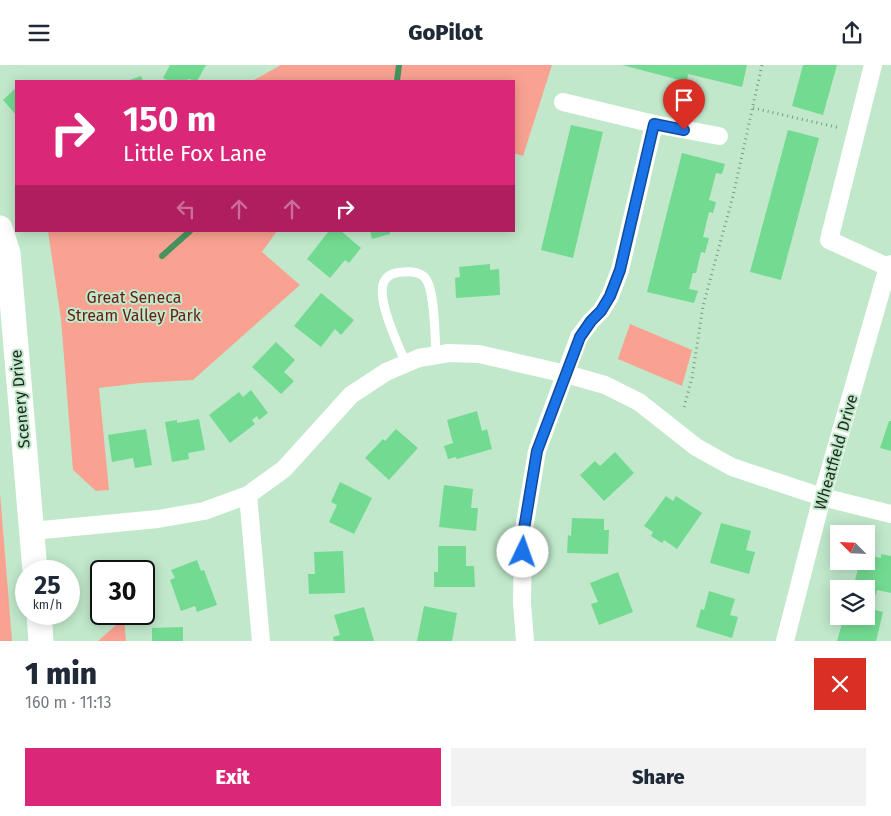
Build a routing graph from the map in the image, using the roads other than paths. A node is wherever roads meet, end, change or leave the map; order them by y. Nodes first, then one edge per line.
1 (873, 65) edge
2 (563, 102) dead end
3 (654, 124) junction
4 (718, 137) dead end
5 (0, 228) edge
6 (890, 266) edge
7 (436, 355) junction
8 (406, 364) junction
9 (566, 374) junction
10 (248, 495) junction
11 (822, 497) junction
12 (891, 514) edge
13 (32, 531) junction
14 (34, 560) edge
15 (40, 625) edge
16 (41, 641) edge
17 (261, 641) edge
18 (525, 641) edge
19 (785, 641) edge

1 - 6 street
2 - 3 street
3 - 4 street
3 - 9 street
5 - 13 street, Scenery Drive
6 - 11 street, Wheatfield Drive
7 - 8 street
7 - 8 lane
7 - 9 street
8 - 10 street
9 - 11 street
9 - 18 street
10 - 13 street
10 - 17 street
11 - 12 street
11 - 19 street, Wheatfield Drive
13 - 14 street, Scenery Drive
15 - 16 street

